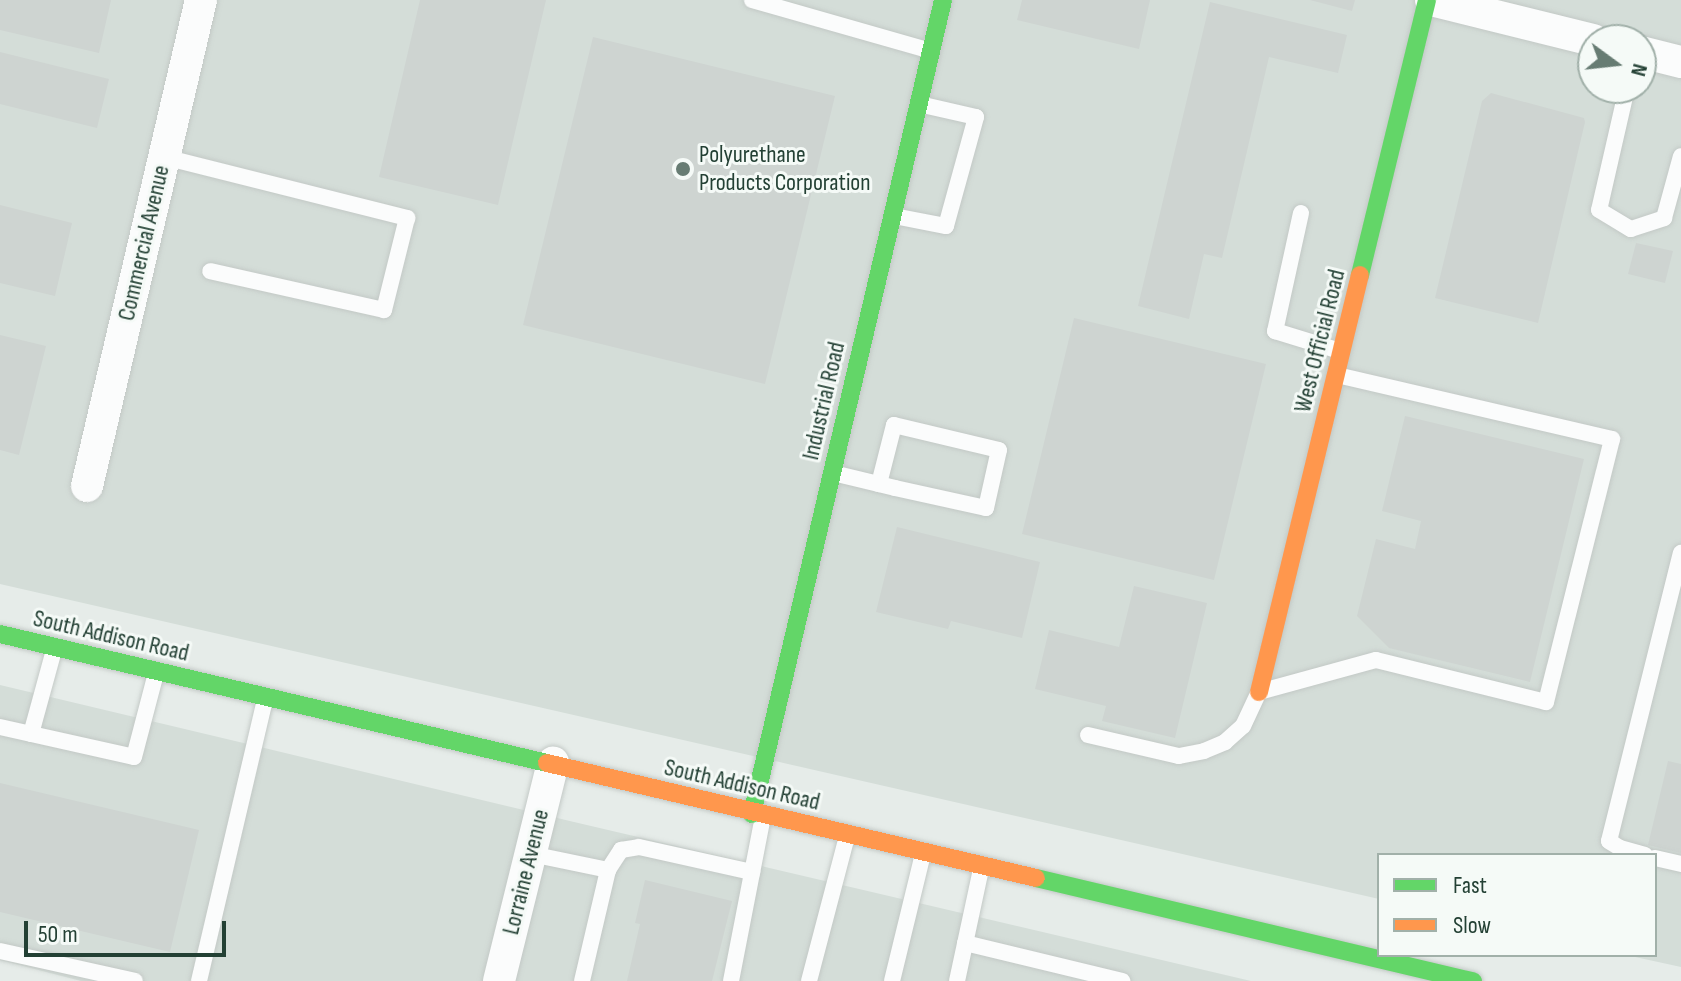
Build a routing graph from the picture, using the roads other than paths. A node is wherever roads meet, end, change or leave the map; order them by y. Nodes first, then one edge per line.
1 (201, 0) edge
2 (752, 0) edge
3 (943, 0) edge
4 (1429, 0) edge
5 (1577, 36) edge
6 (931, 51) junction
7 (1657, 56) edge
8 (1681, 62) edge
9 (919, 104) junction
10 (1623, 104) edge
11 (1681, 156) edge
12 (164, 157) junction
13 (1301, 213) dead end
14 (892, 216) junction
15 (210, 271) dead end
16 (1342, 352) junction
17 (1336, 375) junction
18 (831, 473) junction
19 (879, 484) junction
20 (87, 486) dead end
21 (1681, 553) edge
22 (0, 634) edge
23 (54, 647) junction
24 (157, 672) junction
25 (1259, 692) junction
26 (266, 697) junction
27 (0, 727) edge
28 (31, 734) junction
29 (1088, 735) dead end
30 (553, 763) junction
31 (758, 815) junction
32 (847, 834) junction
33 (1638, 853) edge
34 (531, 854) junction
35 (923, 854) junction
36 (1657, 858) edge
37 (1681, 864) edge
38 (982, 867) junction
39 (608, 870) junction
40 (752, 872) junction
41 (965, 943) junction
42 (0, 951) edge
43 (1390, 962) junction
44 (135, 981) edge
45 (199, 981) edge
46 (499, 981) edge
47 (582, 981) edge
48 (731, 981) edge
49 (809, 981) edge
50 (892, 981) edge
51 (957, 981) edge
52 (1122, 981) edge
53 (1385, 981) edge
54 (1473, 981) edge

1 - 12 street, Commercial Avenue
2 - 6 lane
3 - 6 street, Industrial Road
4 - 5 street
4 - 16 street, West Official Road
6 - 9 street, Industrial Road
7 - 8 street
9 - 14 street, Industrial Road
9 - 14 lane
10 - 11 lane
12 - 15 lane
12 - 20 street, Commercial Avenue
13 - 16 lane
14 - 18 street, Industrial Road
16 - 17 street, West Official Road
17 - 25 street, West Official Road
17 - 25 lane
18 - 19 lane
18 - 31 street, Industrial Road
19 - 19 lane
21 - 33 lane
22 - 23 street, South Addison Road
23 - 24 street, South Addison Road
23 - 28 lane
24 - 26 street, South Addison Road
24 - 28 lane
25 - 29 lane
26 - 30 street, South Addison Road
26 - 45 lane
27 - 28 lane
30 - 31 street, South Addison Road
30 - 34 street, Lorraine Avenue
31 - 32 street, South Addison Road
31 - 40 lane
32 - 35 street, South Addison Road
32 - 49 lane
34 - 39 lane
34 - 46 street, Lorraine Avenue
35 - 38 street, South Addison Road
35 - 50 lane
36 - 37 lane
38 - 41 lane
38 - 43 street, South Addison Road
39 - 40 lane
39 - 47 lane
40 - 48 lane
41 - 51 lane
41 - 52 lane
42 - 44 lane
43 - 53 lane
43 - 54 street, South Addison Road

